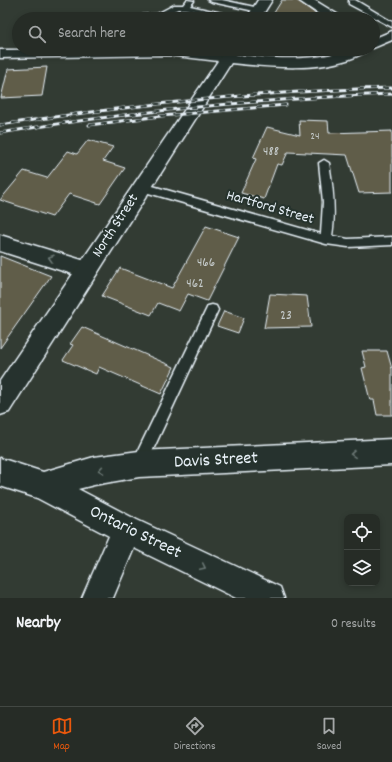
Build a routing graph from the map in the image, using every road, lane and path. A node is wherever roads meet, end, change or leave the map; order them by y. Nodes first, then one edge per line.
1 (190, 0) edge
2 (212, 0) edge
3 (305, 0) edge
4 (352, 2) dead end
5 (185, 7) junction
6 (259, 10) edge
7 (168, 12) edge
8 (208, 12) edge
9 (324, 12) edge
10 (369, 12) edge
11 (380, 18) edge
12 (392, 25) edge
13 (392, 35) edge
14 (380, 40) edge
15 (0, 54) edge
16 (12, 54) edge
17 (229, 56) edge
18 (240, 56) edge
19 (344, 56) edge
20 (324, 164) dead end
21 (142, 187) junction
22 (326, 240) junction
23 (392, 241) edge
24 (0, 243) edge
25 (88, 270) junction
26 (212, 310) dead end
27 (0, 403) edge
28 (392, 452) edge
29 (139, 464) junction
30 (0, 472) edge
31 (43, 486) junction
32 (126, 530) junction
33 (97, 598) edge
34 (269, 598) edge

1 - 5 lane
2 - 6 lane
3 - 9 street
4 - 10 lane
5 - 7 lane
5 - 8 lane
11 - 12 lane
13 - 14 street
15 - 16 street
17 - 21 street, North Street
18 - 19 street
20 - 22 lane
21 - 22 lane, Hartford Street
21 - 25 street, North Street
22 - 23 lane, Hartford Street
25 -> 24 street
25 - 27 street, North Street
26 - 29 lane
28 -> 29 street, Davis Street
29 -> 31 street, Davis Street
30 - 31 street, Ontario Street
31 - 32 street, Ontario Street
32 - 33 street
32 -> 34 street, Ontario Street

